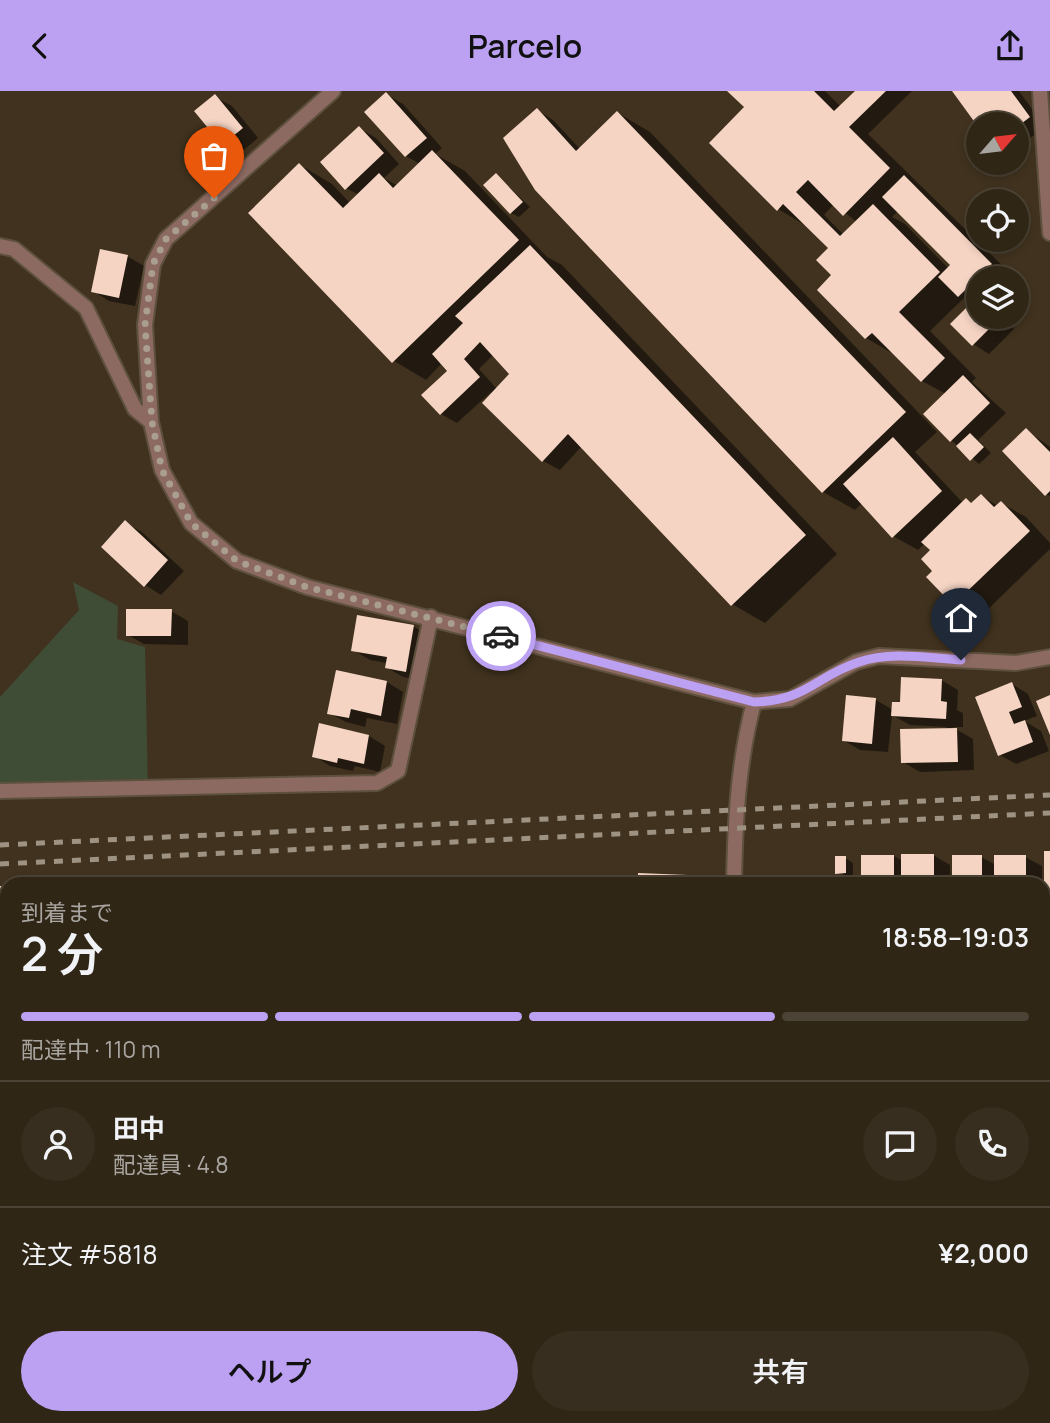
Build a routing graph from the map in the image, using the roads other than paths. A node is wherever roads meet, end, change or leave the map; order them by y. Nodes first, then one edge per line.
1 (333, 91) edge
2 (1040, 91) edge
3 (1050, 233) edge
4 (0, 246) edge
5 (152, 422) junction
6 (431, 617) junction
7 (1050, 657) edge
8 (754, 702) junction
9 (0, 791) edge
10 (734, 877) edge

1 - 5 street
2 - 3 street
4 - 5 street
5 - 6 street
6 - 8 street
6 - 9 street
7 - 8 street
8 - 10 street

